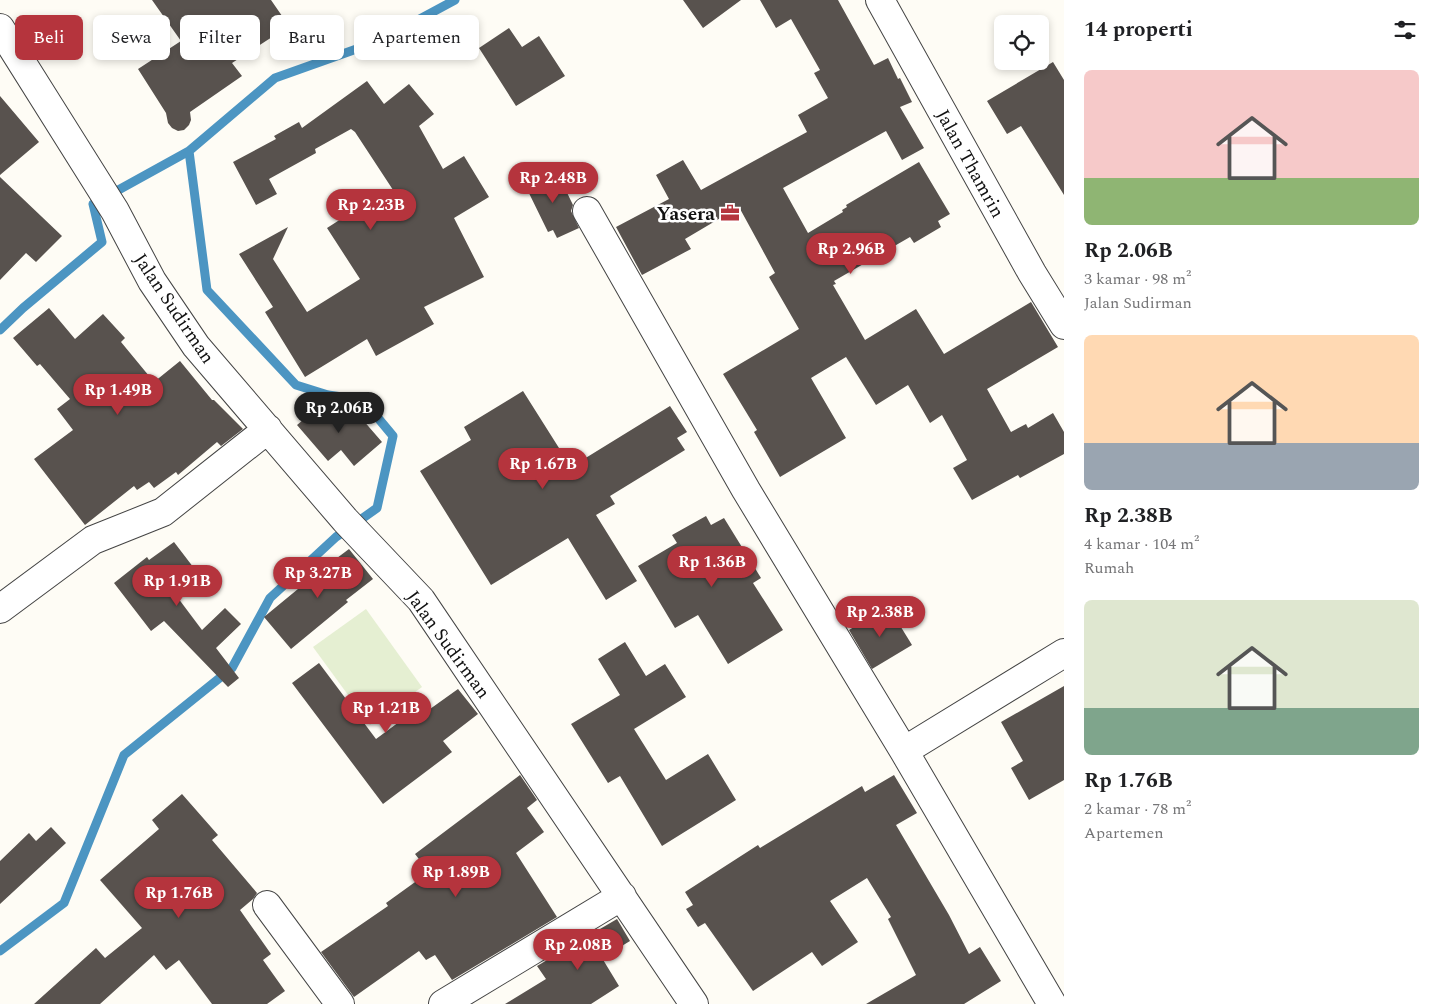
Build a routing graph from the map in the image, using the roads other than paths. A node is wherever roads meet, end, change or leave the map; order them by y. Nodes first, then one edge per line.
1 (880, 0) edge
2 (0, 28) edge
3 (587, 211) dead end
4 (1064, 325) edge
5 (268, 429) junction
6 (0, 609) edge
7 (1064, 654) edge
8 (904, 751) junction
9 (622, 896) junction
10 (267, 905) dead end
11 (340, 1004) edge
12 (443, 1004) edge
13 (694, 1004) edge
14 (1052, 1004) edge

1 - 4 street, Jalan Thamrin
2 - 5 street, Jalan Sudirman
3 - 8 street
5 - 6 street
5 - 9 street, Jalan Sudirman
7 - 8 street
8 - 14 street
9 - 12 street
9 - 13 street, Jalan Sudirman
10 - 11 street

